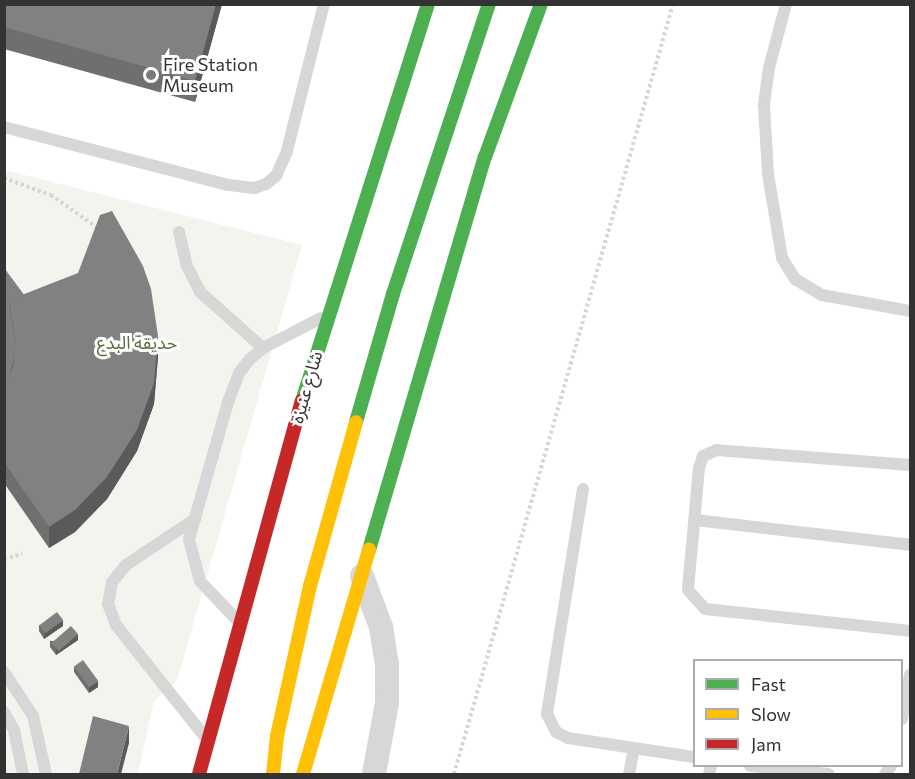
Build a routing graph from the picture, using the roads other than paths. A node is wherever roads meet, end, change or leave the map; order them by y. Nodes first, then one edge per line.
1 (324, 4) edge
2 (428, 4) edge
3 (489, 4) edge
4 (541, 4) edge
5 (786, 4) edge
6 (4, 127) edge
7 (179, 232) dead end
8 (910, 311) edge
9 (327, 314) junction
10 (263, 348) junction
11 (910, 465) edge
12 (583, 489) dead end
13 (195, 519) junction
14 (695, 520) junction
15 (910, 545) edge
16 (362, 576) junction
17 (238, 622) junction
18 (910, 631) edge
19 (4, 672) edge
20 (910, 675) edge
21 (4, 712) edge
22 (903, 714) edge
23 (208, 740) junction
24 (634, 748) junction
25 (693, 757) edge
26 (761, 767) edge
27 (23, 774) edge
28 (46, 774) edge
29 (200, 774) edge
30 (273, 774) edge
31 (303, 774) edge
32 (374, 774) edge
33 (629, 774) edge
34 (829, 774) edge

1 - 6 lane
2 - 9 main road, شارع عنيزة
3 - 30 main road
4 - 16 main road
5 - 8 lane
7 - 10 lane
9 - 10 lane
9 - 17 main road, شارع عنيزة
10 - 13 lane
11 - 14 lane
12 - 24 lane
13 - 17 lane
13 - 23 lane
14 - 15 lane
14 - 18 lane
16 - 31 main road
16 - 32 street
17 - 23 main road, شارع عنيزة
19 - 28 lane
20 - 22 lane
21 - 27 lane
23 - 29 main road, شارع عنيزة
24 - 25 lane
24 - 33 lane
26 - 34 lane

